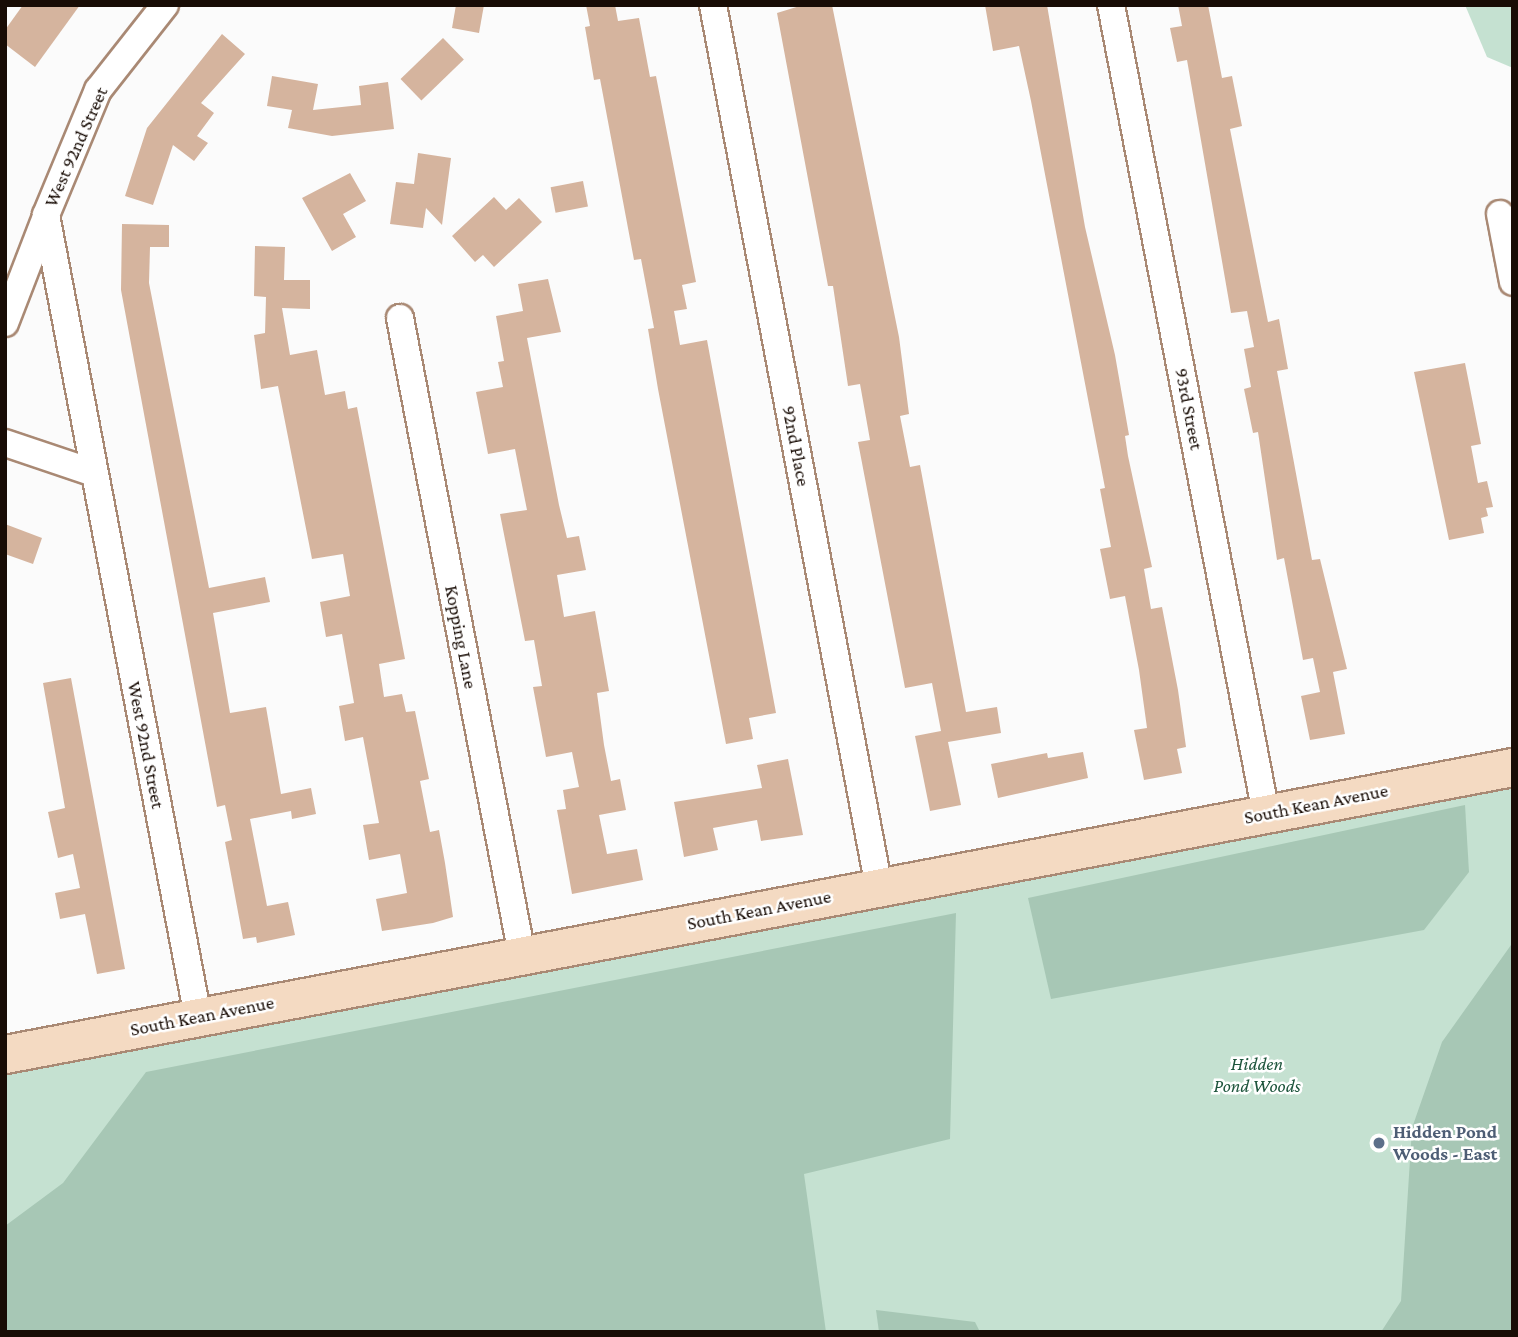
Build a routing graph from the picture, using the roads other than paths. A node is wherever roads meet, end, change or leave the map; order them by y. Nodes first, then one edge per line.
1 (165, 5) edge
2 (713, 5) edge
3 (1111, 5) edge
4 (1500, 214) dead end
5 (46, 215) junction
6 (1513, 282) edge
7 (400, 318) dead end
8 (5, 323) edge
9 (5, 443) edge
10 (94, 473) junction
11 (1513, 767) edge
12 (1266, 814) junction
13 (879, 887) junction
14 (522, 955) junction
15 (198, 1017) junction
16 (5, 1054) edge

1 - 5 street, West 92nd Street
2 - 13 street, 92nd Place
3 - 12 street, 93rd Street
4 - 6 street
5 - 8 street
5 - 10 street, West 92nd Street
7 - 14 street, Kopping Lane
9 - 10 street
10 - 15 street, West 92nd Street
11 - 12 street, South Kean Avenue
12 - 13 street, South Kean Avenue
13 - 14 street, South Kean Avenue
14 - 15 street, South Kean Avenue
15 - 16 street, South Kean Avenue

